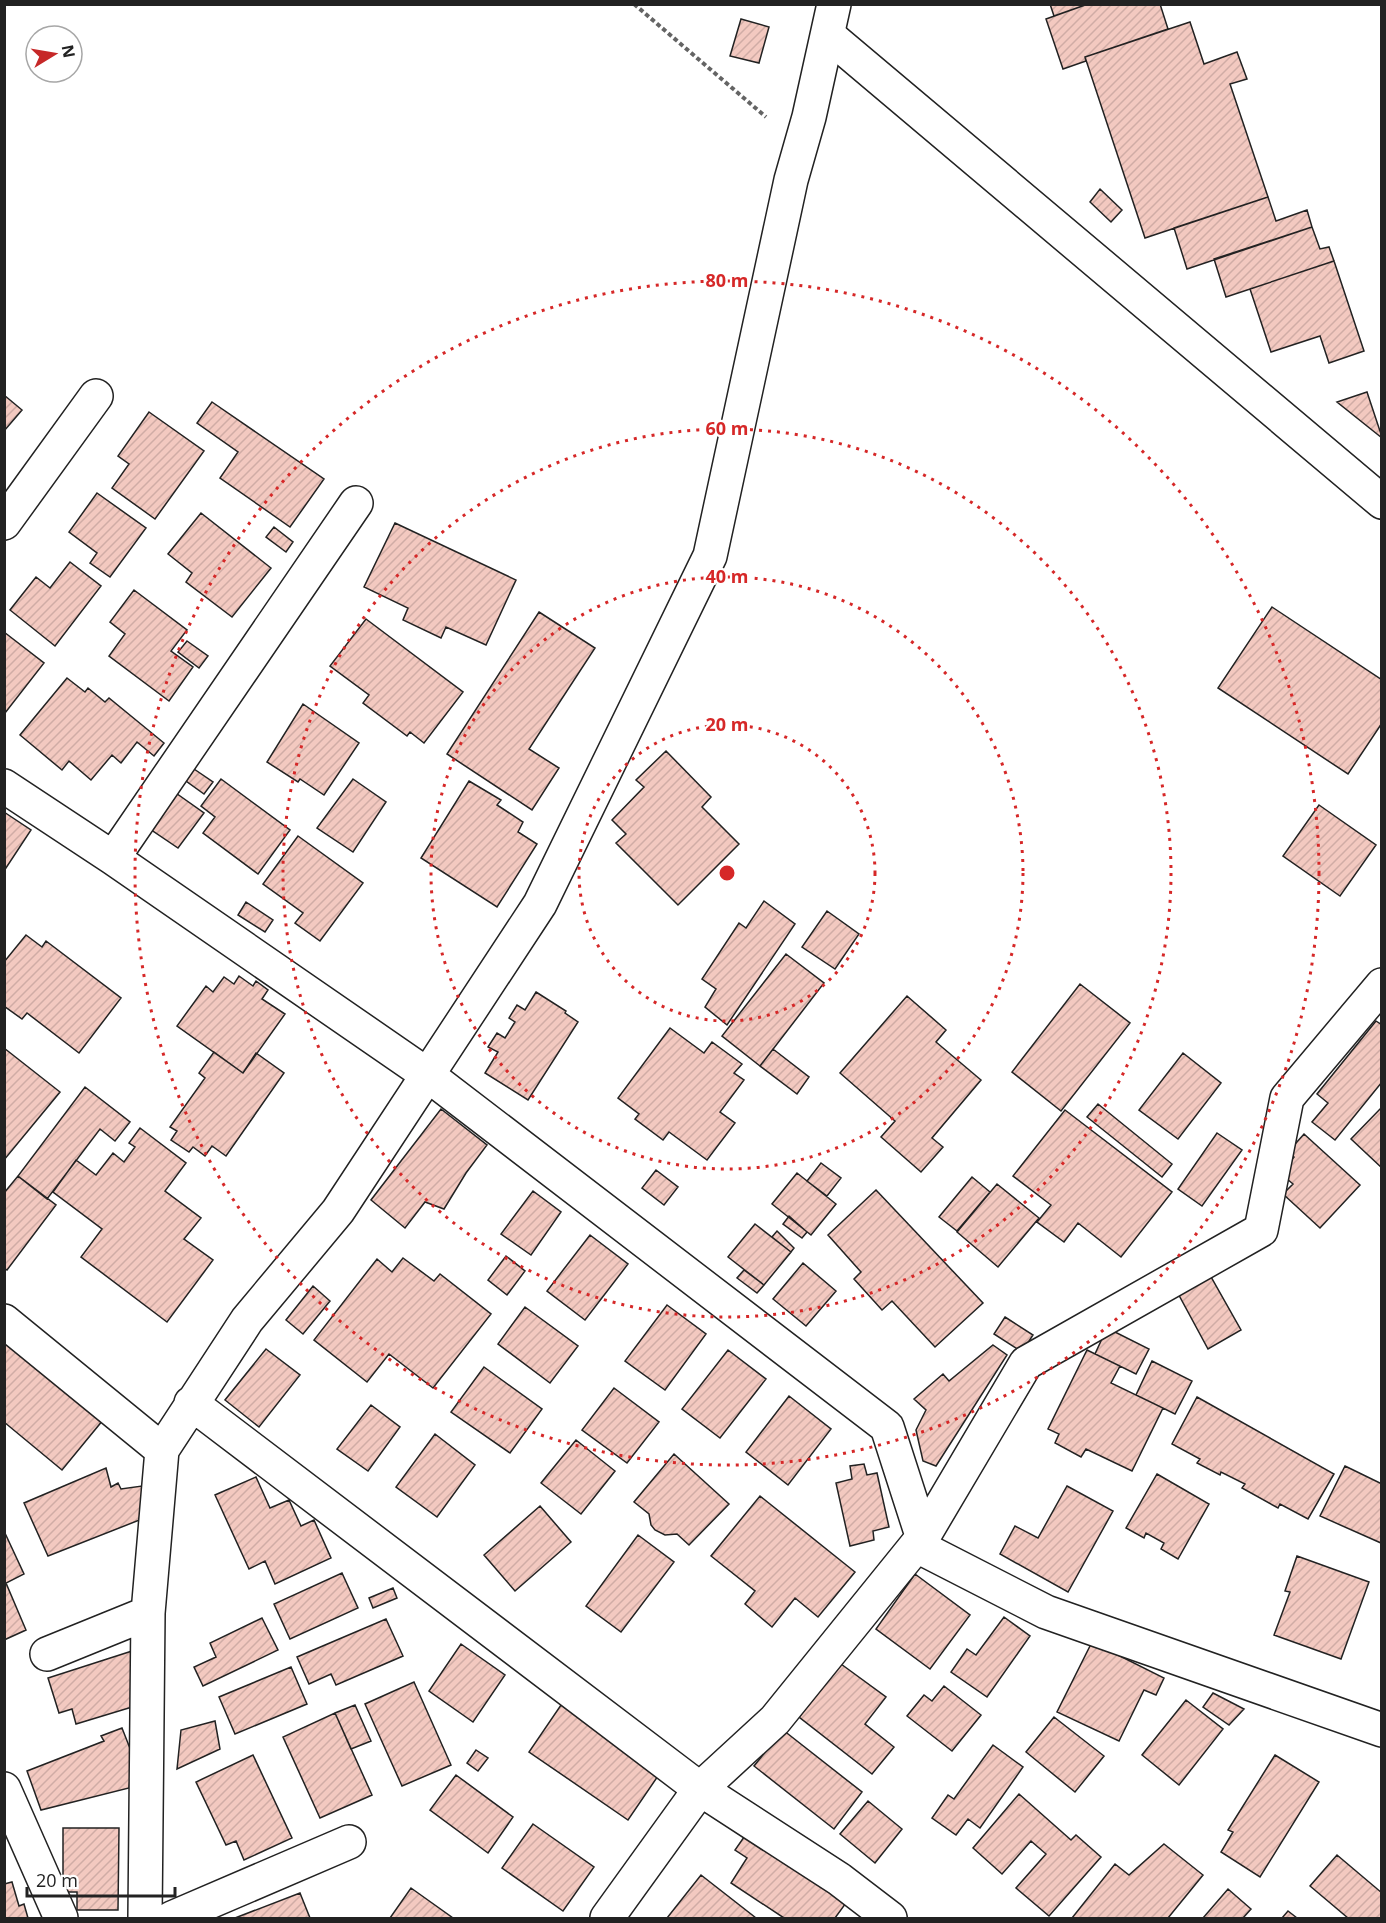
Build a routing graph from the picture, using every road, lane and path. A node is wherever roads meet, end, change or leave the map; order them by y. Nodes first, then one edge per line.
1 (634, 4) edge
2 (831, 20) edge
3 (774, 124) dead end
4 (96, 396) dead end
5 (1382, 502) edge
6 (356, 503) dead end
7 (4, 523) edge
8 (4, 786) edge
9 (113, 858) junction
10 (1382, 985) edge
11 (429, 1076) junction
12 (4, 1321) edge
13 (191, 1403) junction
14 (162, 1450) junction
15 (923, 1537) junction
16 (148, 1613) junction
17 (47, 1654) dead end
18 (1382, 1730) edge
19 (700, 1789) junction
20 (9, 1809) edge
21 (349, 1842) dead end
22 (61, 1918) edge
23 (145, 1918) edge
24 (172, 1918) edge
25 (607, 1918) edge
26 (890, 1918) edge

1 - 3 path
2 - 5 street
2 - 11 street
4 - 7 street
6 - 9 street
8 - 9 street
9 - 11 street
10 - 15 street
11 - 13 street
11 - 15 street
12 - 14 street
13 - 14 street
13 - 19 street
14 - 16 street
15 - 18 street
15 - 19 street
16 - 17 street
16 - 23 street
19 - 25 street
19 - 26 street
20 - 22 street
21 - 24 street

